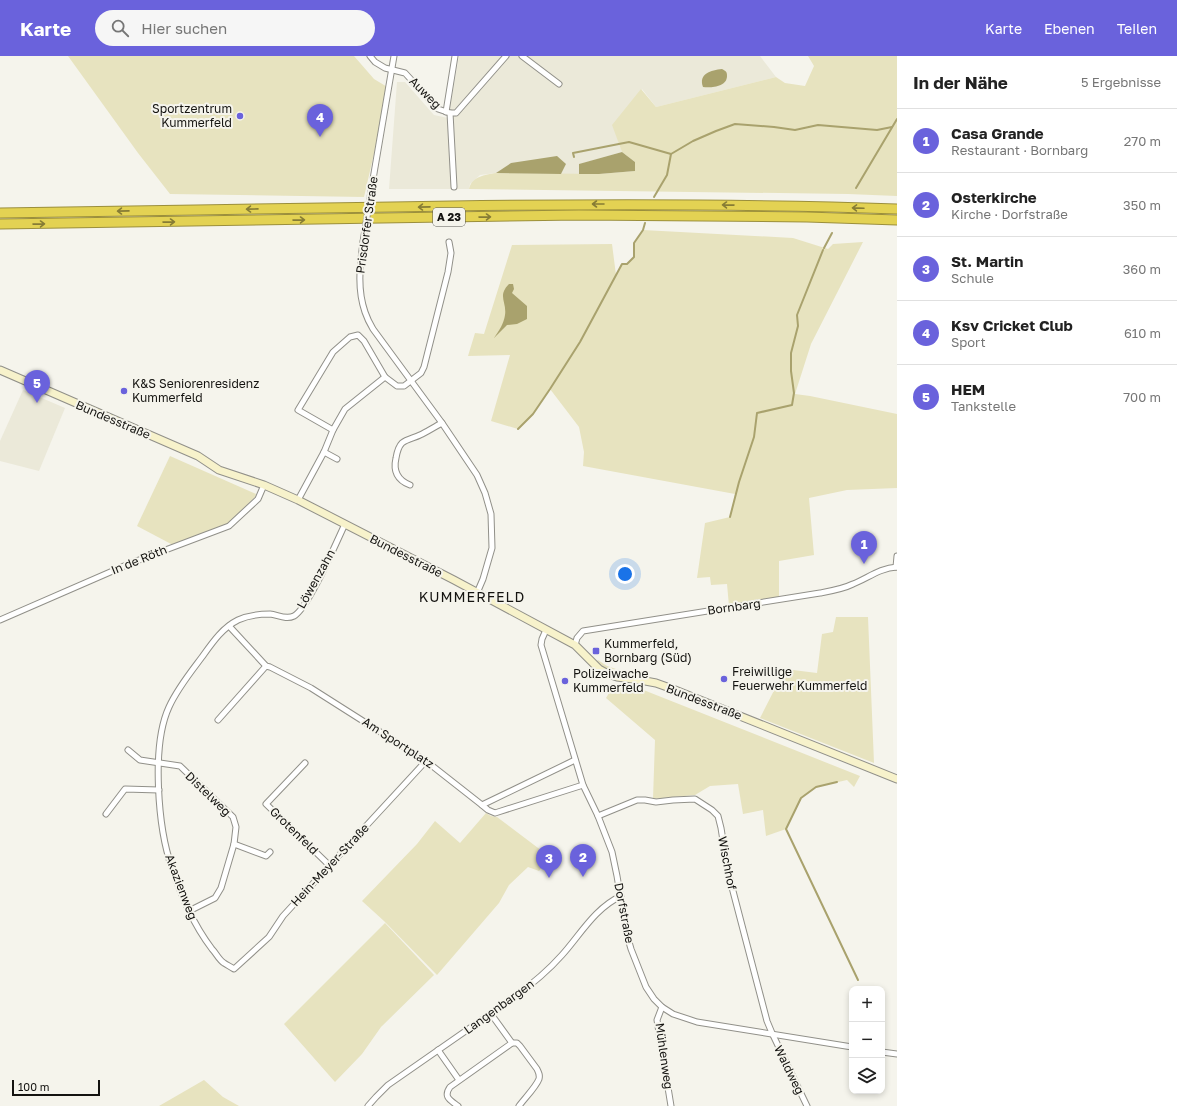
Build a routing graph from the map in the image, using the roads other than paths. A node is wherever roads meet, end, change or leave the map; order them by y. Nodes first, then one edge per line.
1 (370, 56) edge
2 (394, 56) edge
3 (455, 56) edge
4 (506, 56) edge
5 (522, 56) edge
6 (391, 69) junction
7 (559, 84) dead end
8 (448, 113) junction
9 (454, 187) dead end
10 (897, 209) edge
11 (0, 213) edge
12 (897, 220) edge
13 (0, 224) edge
14 (449, 242) dead end
15 (0, 370) edge
16 (385, 377) junction
17 (411, 382) junction
18 (442, 423) junction
19 (333, 430) junction
20 (324, 452) junction
21 (338, 459) dead end
22 (264, 485) junction
23 (410, 485) dead end
24 (298, 500) junction
25 (345, 524) junction
26 (897, 556) edge
27 (897, 567) edge
28 (477, 593) junction
29 (0, 620) edge
30 (229, 626) junction
31 (546, 630) junction
32 (575, 645) junction
33 (266, 666) junction
34 (218, 720) dead end
35 (128, 750) dead end
36 (426, 760) junction
37 (575, 760) junction
38 (158, 762) junction
39 (305, 763) dead end
40 (897, 779) edge
41 (583, 785) junction
42 (159, 790) junction
43 (482, 805) junction
44 (106, 814) dead end
45 (598, 816) junction
46 (234, 844) junction
47 (266, 856) dead end
48 (329, 865) junction
49 (621, 896) junction
50 (189, 911) junction
51 (234, 969) joint
52 (662, 1007) junction
53 (491, 1014) junction
54 (772, 1033) junction
55 (512, 1043) junction
56 (849, 1046) edge
57 (438, 1050) junction
58 (885, 1052) edge
59 (897, 1054) edge
60 (459, 1080) junction
61 (368, 1106) edge
62 (458, 1106) edge
63 (519, 1106) edge
64 (671, 1106) edge
65 (807, 1106) edge

1 - 6 street, Auweg
2 - 6 street, Prisdorfer Straße
3 - 8 street
4 - 8 street, Auweg
5 - 7 street
6 - 8 street, Auweg
6 - 17 street, Prisdorfer Straße, bridge
8 - 9 street
10 -> 11 highway, A 23
13 -> 12 highway, A 23
14 - 17 street
15 - 22 street, Bundesstraße
16 - 17 street
16 - 19 street
16 - 19 street
17 - 18 street, Prisdorfer Straße
18 - 23 street
18 - 28 street, Prisdorfer Straße
19 - 20 street
20 - 21 street
20 - 24 street
22 - 24 street, Bundesstraße
22 - 29 street, In de Röth
24 - 25 street, Bundesstraße
25 - 28 street, Bundesstraße
25 - 30 street, Löwenzahn
26 - 27 street
27 - 32 street, Bornbarg
28 - 31 street, Bundesstraße
30 - 33 street, Am Sportplatz
30 - 38 street, Akazienweg
31 - 32 street, Bundesstraße
31 - 37 street, Dorfstraße
32 - 40 street, Bundesstraße
33 - 34 street
33 - 36 street, Am Sportplatz
35 - 38 street, Distelweg
36 - 43 street, Am Sportplatz
36 - 48 street, Hein-Meyer-Straße
37 - 41 street, Dorfstraße
37 - 43 street
38 - 42 street, Akazienweg
38 - 46 street, Distelweg
39 - 48 street, Grotenfeld
41 - 43 street, Am Sportplatz
41 - 45 street, Dorfstraße
42 - 44 street
42 - 50 street, Akazienweg
45 - 49 street, Dorfstraße
45 - 54 street, Wischhof
46 - 47 street
46 - 50 street, Distelweg
48 - 51 street, Hein-Meyer-Straße
49 - 52 street, Dorfstraße
49 - 53 street, Langenbargen
50 - 51 street, Akazienweg
52 - 54 street, Dorfstraße
52 - 64 street, Mühlenweg
53 - 55 street
53 - 57 street, Langenbargen
54 - 56 street, Dorfstraße
54 - 65 street, Waldweg
55 - 60 street
55 - 63 street
57 - 60 street
57 - 61 street, Langenbargen
58 - 59 street
60 - 62 street

